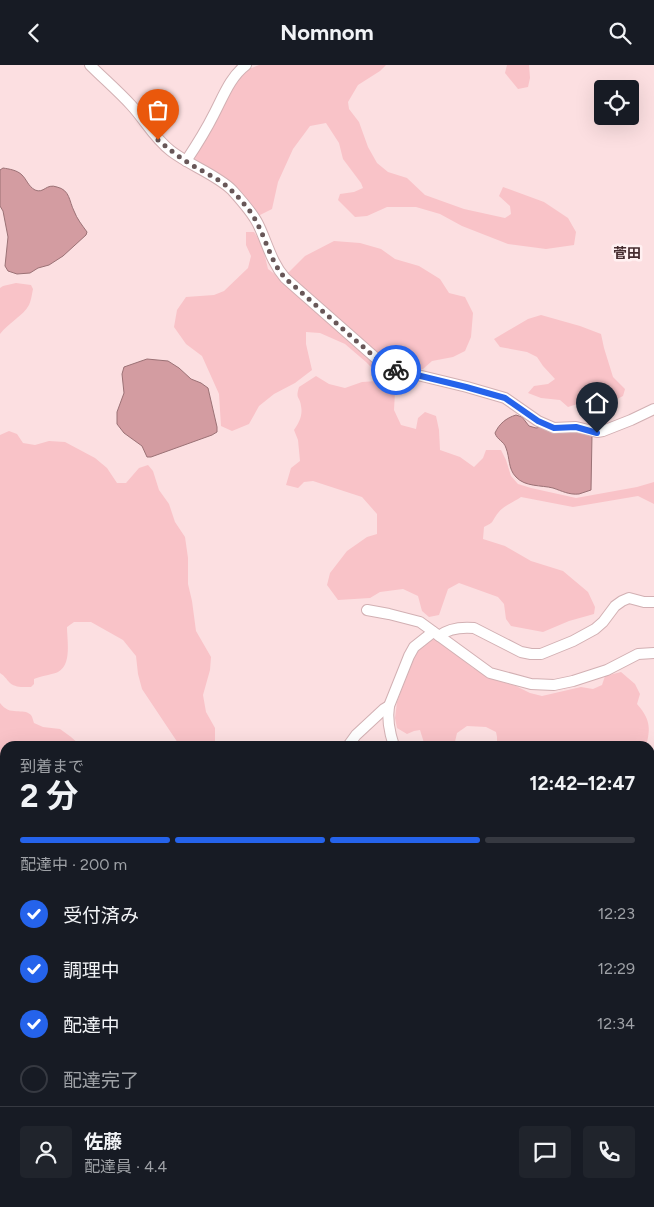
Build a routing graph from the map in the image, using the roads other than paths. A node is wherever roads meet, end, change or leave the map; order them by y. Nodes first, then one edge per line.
1 (90, 65) edge
2 (246, 65) edge
3 (186, 161) junction
4 (654, 409) edge
5 (654, 602) edge
6 (367, 610) dead end
7 (436, 634) junction
8 (654, 653) edge
9 (390, 706) junction
10 (352, 741) edge
11 (393, 741) edge

1 - 3 street
2 - 3 street
3 - 4 street
5 - 7 street
6 - 7 street
7 - 8 street
7 - 9 street
9 - 10 street
9 - 11 street

